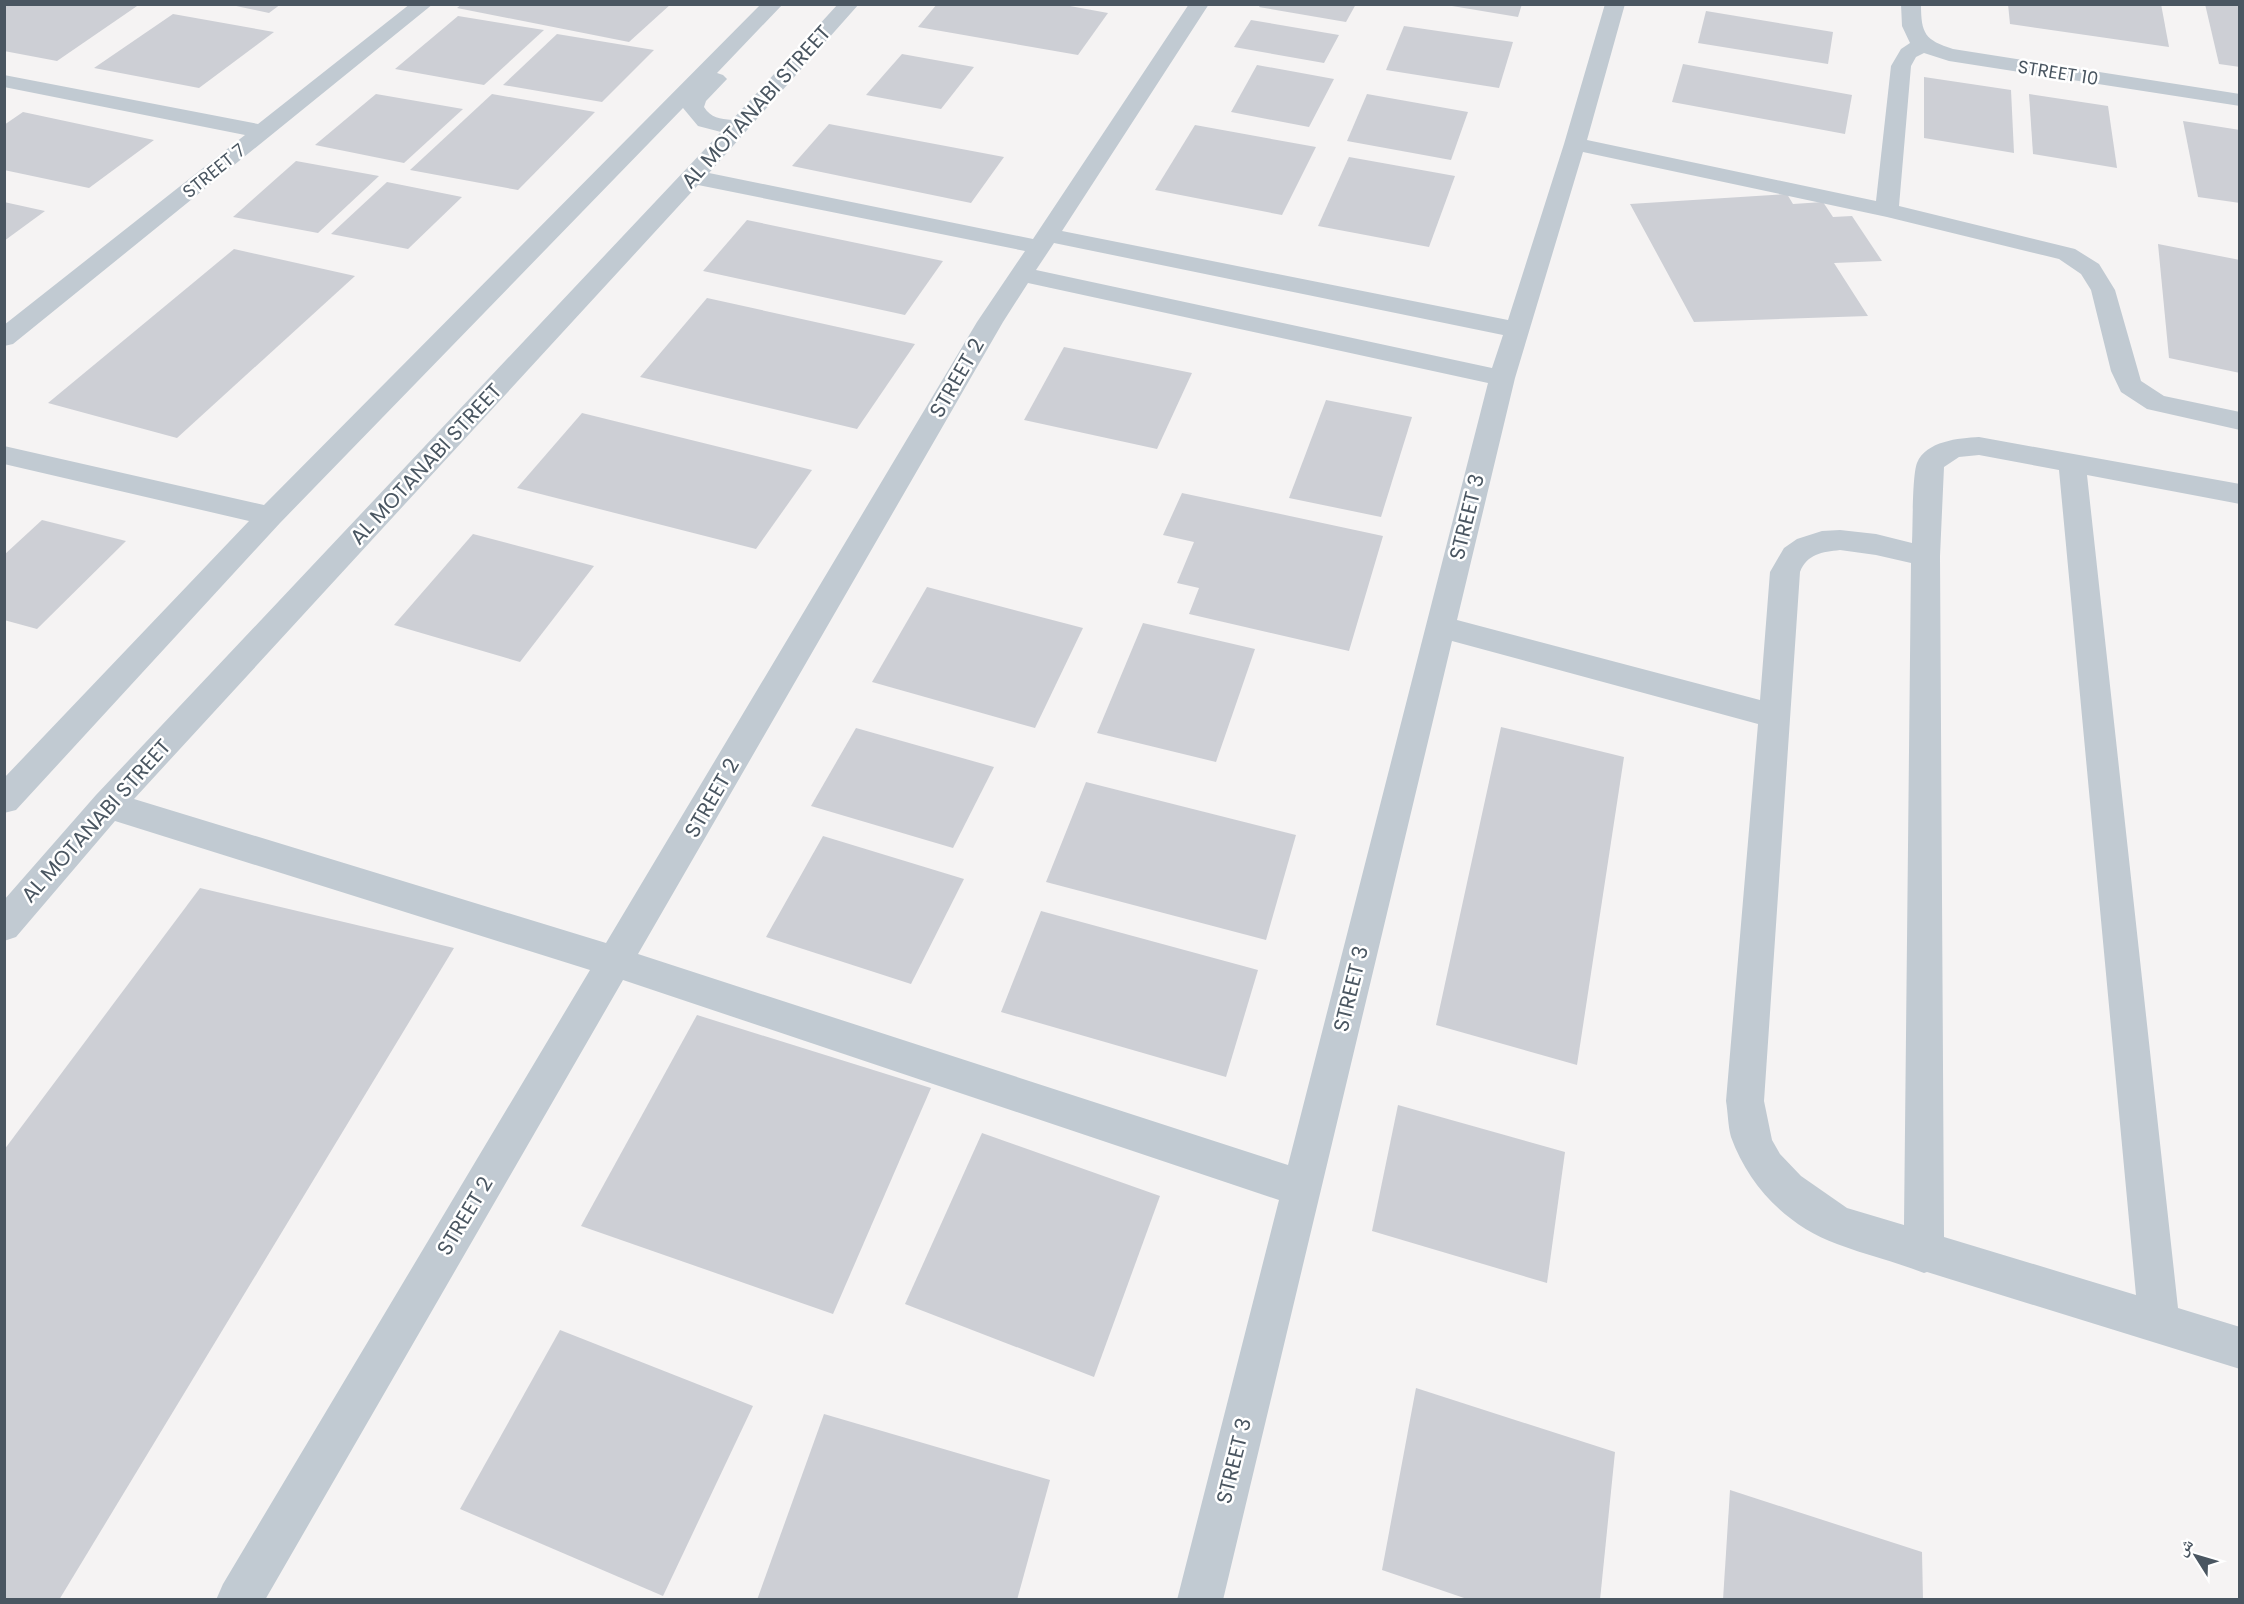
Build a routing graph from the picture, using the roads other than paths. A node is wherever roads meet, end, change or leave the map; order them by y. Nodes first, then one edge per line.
1 (423, 4) edge
2 (773, 4) edge
3 (792, 4) edge
4 (849, 4) edge
5 (1199, 4) edge
6 (1616, 4) edge
7 (1911, 4) edge
8 (1924, 44) junction
9 (4, 81) edge
10 (2240, 100) edge
11 (737, 127) junction
12 (263, 132) junction
13 (1575, 144) junction
14 (693, 177) junction
15 (1887, 210) junction
16 (1043, 241) junction
17 (1021, 274) junction
18 (1518, 330) junction
19 (4, 338) edge
20 (1502, 378) junction
21 (2240, 421) edge
22 (4, 455) edge
23 (2072, 462) junction
24 (2240, 494) edge
25 (270, 516) junction
26 (1926, 556) junction
27 (1440, 627) junction
28 (1774, 716) junction
29 (4, 800) edge
30 (108, 805) junction
31 (4, 926) edge
32 (615, 962) junction
33 (1301, 1188) junction
34 (1924, 1253) junction
35 (2159, 1324) junction
36 (2240, 1348) edge
37 (239, 1599) edge
38 (1200, 1599) edge

1 - 12 street, STREET 7
2 - 25 street
3 - 11 street
4 - 11 street, AL MOTANABI STREET
5 - 16 street, STREET 2
6 - 13 street, STREET 3
7 - 8 street
8 - 10 street, STREET 10
8 - 15 street
9 - 12 street
11 - 14 street, AL MOTANABI STREET
12 - 19 street, STREET 7
13 - 15 street
13 - 18 street, STREET 3
14 - 16 street
14 - 30 street, AL MOTANABI STREET
15 - 21 street
16 - 17 street, STREET 2
16 - 18 street
17 - 20 street
17 - 32 street, STREET 2
18 - 20 street, STREET 3
20 - 27 street, STREET 3
22 - 25 street
23 - 24 street
23 - 26 street
23 - 35 street
25 - 29 street
26 - 28 street
26 - 34 street
27 - 28 street
27 - 33 street, STREET 3
28 - 34 street
30 - 31 street, AL MOTANABI STREET
30 - 32 street
32 - 33 street
32 - 37 street, STREET 2
33 - 38 street, STREET 3
34 - 35 street
35 - 36 street

